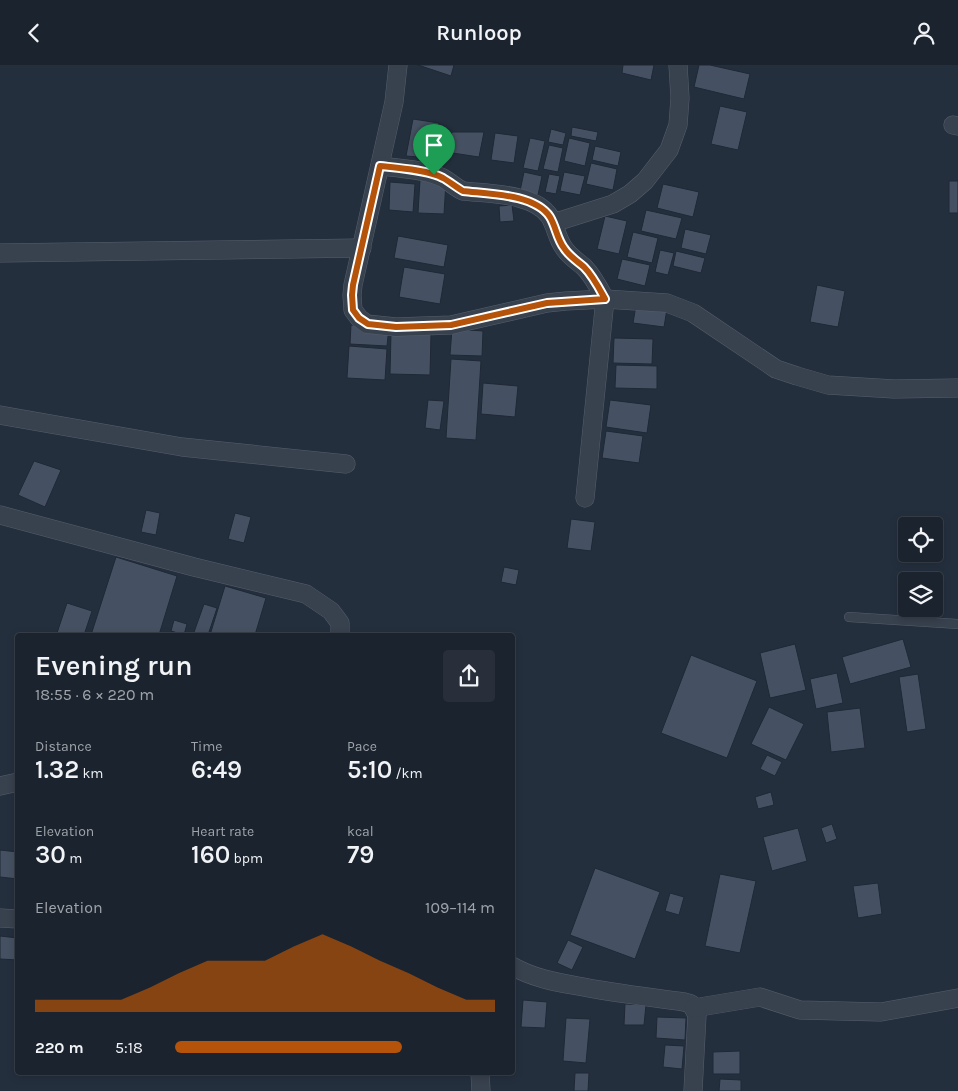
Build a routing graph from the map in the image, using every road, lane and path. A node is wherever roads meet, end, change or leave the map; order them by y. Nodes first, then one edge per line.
1 (398, 65) edge
2 (678, 65) edge
3 (380, 166) junction
4 (553, 223) junction
5 (362, 248) junction
6 (0, 253) edge
7 (605, 299) junction
8 (958, 388) edge
9 (0, 415) edge
10 (346, 464) dead end
11 (585, 498) dead end
12 (0, 515) edge
13 (849, 617) dead end
14 (958, 624) edge
15 (340, 633) edge
16 (15, 783) edge
17 (0, 786) edge
18 (0, 918) edge
19 (15, 919) edge
20 (515, 968) edge
21 (958, 998) edge
22 (694, 1008) junction
23 (480, 1075) edge
24 (481, 1091) edge
25 (693, 1091) edge

1 - 3 street
2 - 4 street
3 - 4 street
3 - 5 street
4 - 7 street
5 - 6 street
5 - 7 street
7 - 8 street
7 - 11 street
9 - 10 street
12 - 15 street
13 - 14 lane
16 - 17 street
18 - 19 street
20 - 22 street
21 - 22 street
22 - 25 street
23 - 24 street

